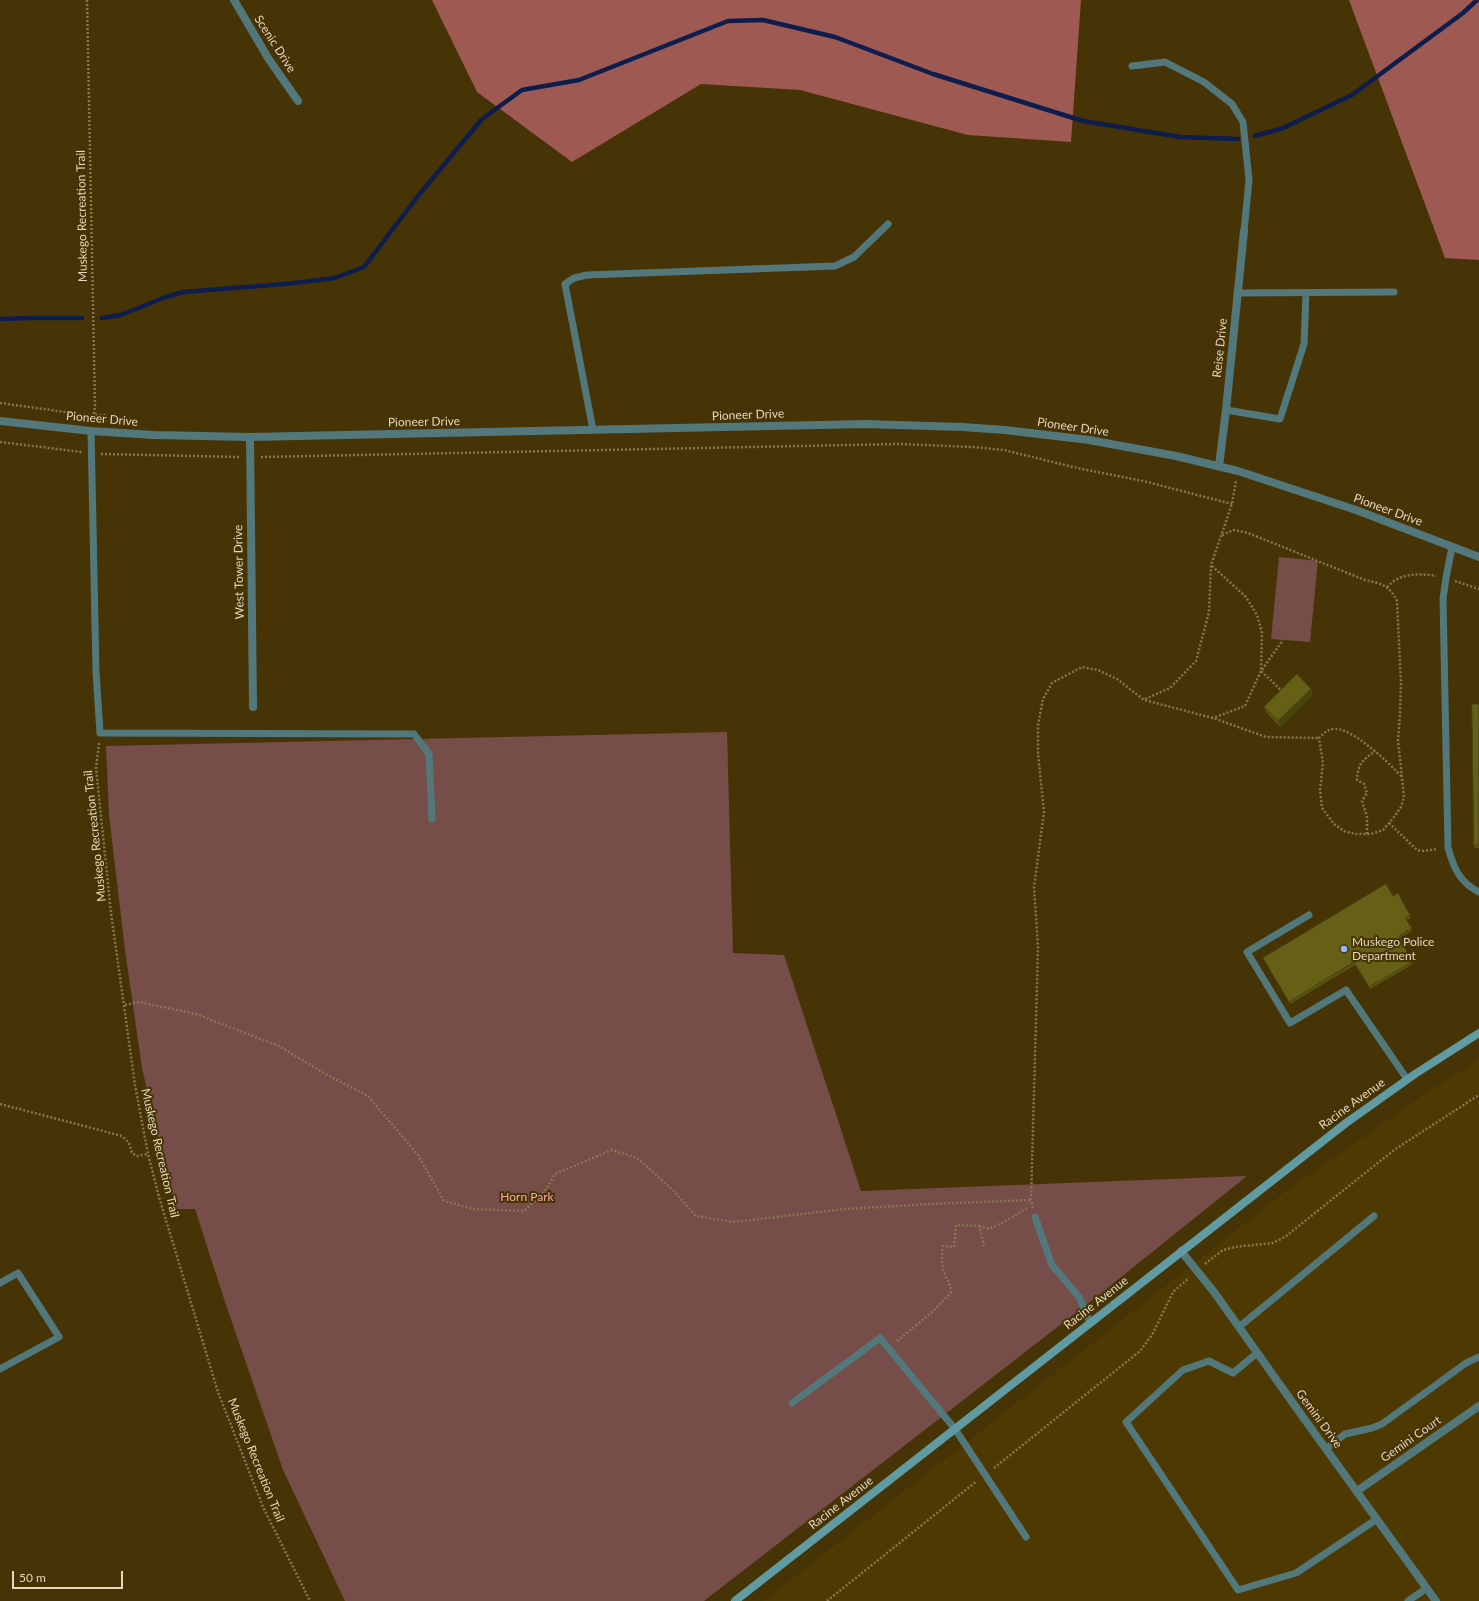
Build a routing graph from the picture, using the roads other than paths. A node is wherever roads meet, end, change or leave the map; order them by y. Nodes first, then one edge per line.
1 (234, 0) edge
2 (1132, 66) dead end
3 (298, 101) dead end
4 (888, 224) dead end
5 (1244, 231) joint
6 (1394, 292) dead end
7 (1237, 293) junction
8 (1306, 293) junction
9 (1226, 410) junction
10 (0, 420) edge
11 (593, 430) junction
12 (91, 431) junction
13 (250, 437) junction
14 (1218, 466) junction
15 (1452, 547) junction
16 (1479, 557) edge
17 (253, 707) dead end
18 (432, 819) dead end
19 (1479, 892) edge
20 (1309, 915) dead end
21 (1479, 1033) edge
22 (1407, 1079) junction
23 (1374, 1216) dead end
24 (1035, 1217) road end
25 (1181, 1251) junction
26 (0, 1283) edge
27 (1090, 1322) junction
28 (1240, 1327) junction
29 (1258, 1353) junction
30 (1479, 1357) edge
31 (0, 1369) edge
32 (792, 1403) dead end
33 (1479, 1406) edge
34 (955, 1429) junction
35 (1326, 1449) junction
36 (1357, 1491) junction
37 (1377, 1519) junction
38 (1026, 1537) dead end
39 (1427, 1588) junction
40 (734, 1601) edge
41 (1408, 1601) edge
42 (1436, 1601) edge

1 - 3 street, Scenic Drive
2 - 5 lane
4 - 11 lane
5 - 7 street, Reise Drive
6 - 8 lane
7 - 8 lane
7 - 9 street, Reise Drive
8 - 9 lane
9 - 14 street, Reise Drive
10 - 12 street, Pioneer Drive
11 - 13 street, Pioneer Drive
11 - 14 street, Pioneer Drive
12 - 13 street, Pioneer Drive
12 - 18 lane
13 - 17 street, West Tower Drive
14 - 15 street, Pioneer Drive
15 - 16 street, Pioneer Drive
15 - 19 lane
20 - 22 lane
21 - 22 main road, Racine Avenue
22 - 25 main road, Racine Avenue
23 - 28 lane
24 - 27 lane
25 - 27 main road, Racine Avenue
25 - 28 street, Gemini Drive
26 - 31 lane
27 - 34 main road, Racine Avenue
28 - 29 street, Gemini Drive
29 - 35 street, Gemini Drive
29 - 37 lane
30 - 35 lane
32 - 34 lane
33 - 36 street, Gemini Court
34 - 38 lane
34 - 40 main road, Racine Avenue
35 - 36 street, Gemini Drive
36 - 37 street, Gemini Drive
37 - 39 street, Gemini Drive
39 - 41 lane
39 - 42 street, Gemini Drive

